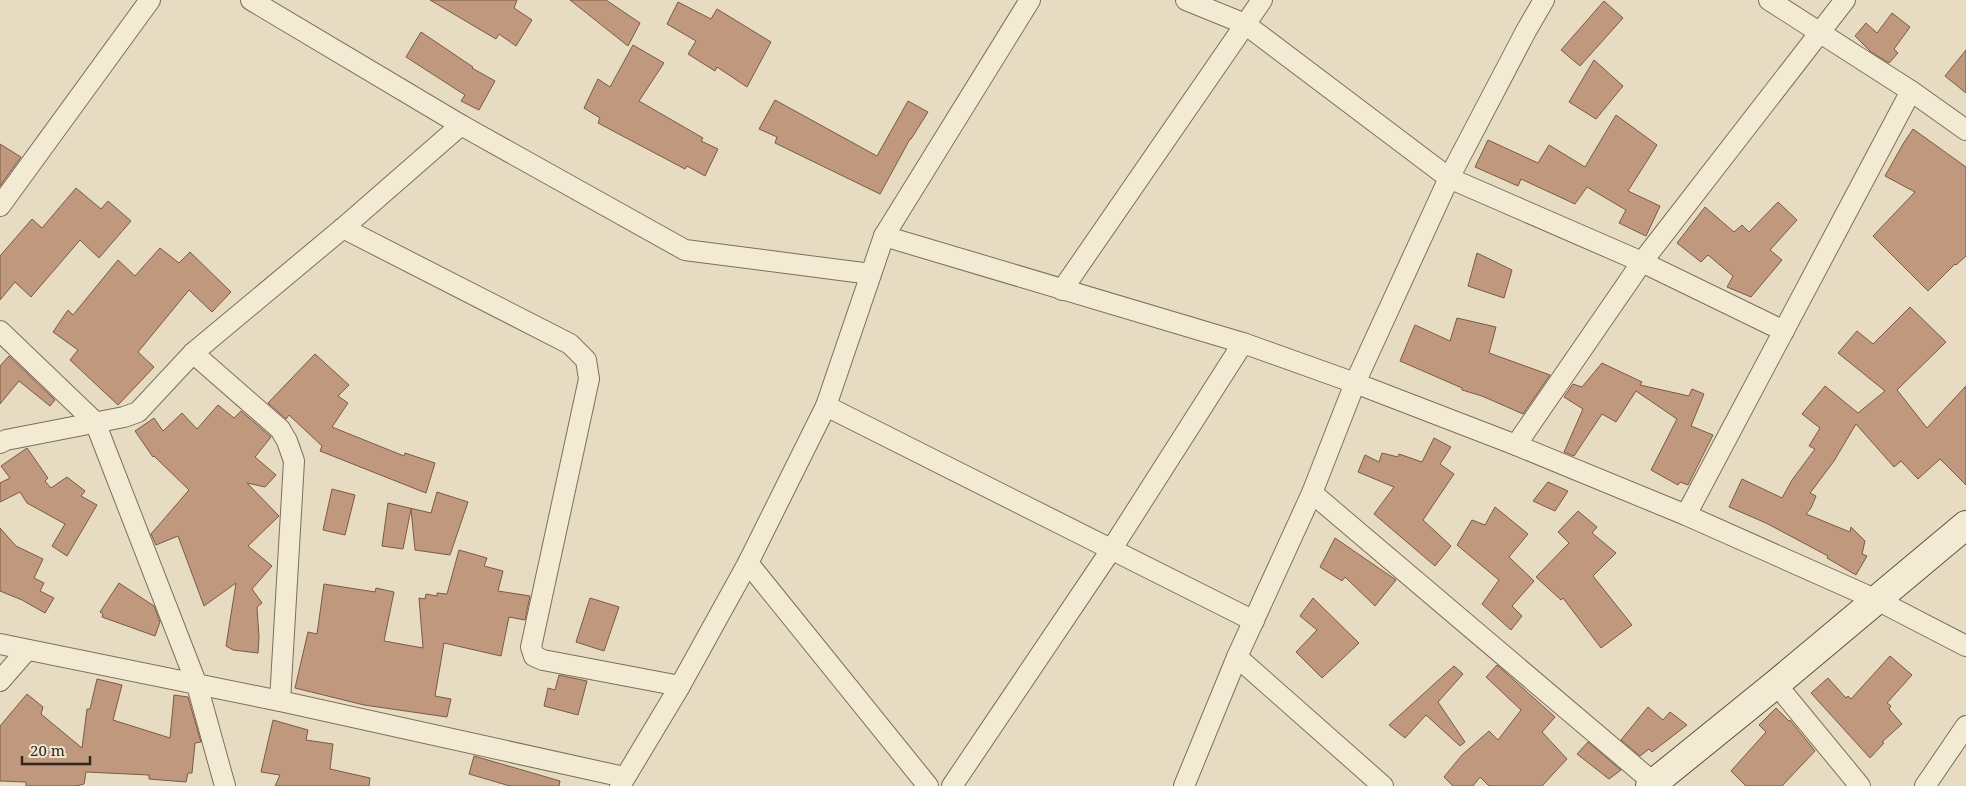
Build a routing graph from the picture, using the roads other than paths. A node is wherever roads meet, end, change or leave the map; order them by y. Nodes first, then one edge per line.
1 (150, 0) edge
2 (251, 0) edge
3 (1030, 0) edge
4 (1186, 0) edge
5 (1262, 0) edge
6 (1544, 0) edge
7 (1769, 0) edge
8 (1845, 0) edge
9 (1245, 24) junction
10 (1820, 32) junction
11 (1911, 91) junction
12 (462, 126) junction
13 (1966, 130) edge
14 (1449, 178) junction
15 (0, 206) edge
16 (343, 228) junction
17 (884, 236) junction
18 (1642, 262) junction
19 (871, 274) junction
20 (1062, 290) junction
21 (0, 331) edge
22 (1784, 331) junction
23 (1244, 343) junction
24 (193, 353) junction
25 (1355, 383) junction
26 (826, 406) junction
27 (95, 422) junction
28 (0, 443) edge
29 (1516, 445) junction
30 (1312, 493) junction
31 (1686, 516) junction
32 (1966, 525) edge
33 (1111, 550) junction
34 (748, 563) junction
35 (1877, 600) junction
36 (1254, 621) junction
37 (0, 644) edge
38 (1966, 646) edge
39 (27, 650) junction
40 (1237, 657) junction
41 (0, 681) edge
42 (1776, 684) junction
43 (197, 685) junction
44 (680, 686) junction
45 (280, 701) junction
46 (1966, 726) edge
47 (622, 782) edge
48 (1652, 784) edge
49 (225, 786) edge
50 (928, 786) edge
51 (952, 786) edge
52 (1184, 786) edge
53 (1383, 786) edge
54 (1860, 786) edge
55 (1925, 786) edge

1 - 15 street
2 - 12 street
3 - 17 street
4 - 9 street
5 - 9 street
6 - 14 street
7 - 10 street
8 - 10 street
9 - 14 street
9 - 20 street
10 - 11 street
10 - 18 street
11 - 13 street
11 - 22 street
12 - 16 street
12 - 19 street
14 - 18 street
14 - 25 street
16 - 24 street
16 - 44 street
17 - 19 street
17 - 20 street
18 - 22 street
18 - 29 street
19 - 26 street
20 - 23 street
21 - 27 street
22 - 31 street
23 - 25 street
23 - 33 street
24 - 27 street
24 - 45 street
25 - 29 street
25 - 30 street
26 - 33 street
26 - 34 street
27 - 28 street
27 - 43 street
29 - 31 street
30 - 36 street
30 - 48 street
31 - 35 street
32 - 35 street
33 - 36 street
33 - 51 street
34 - 44 street
34 - 50 street
35 - 38 street
35 - 42 street
36 - 40 street
37 - 39 street
39 - 41 street
39 - 43 street
40 - 52 street
40 - 53 street
42 - 48 street
42 - 54 street
43 - 45 street
43 - 49 street
44 - 47 street
45 - 47 street
46 - 55 street

